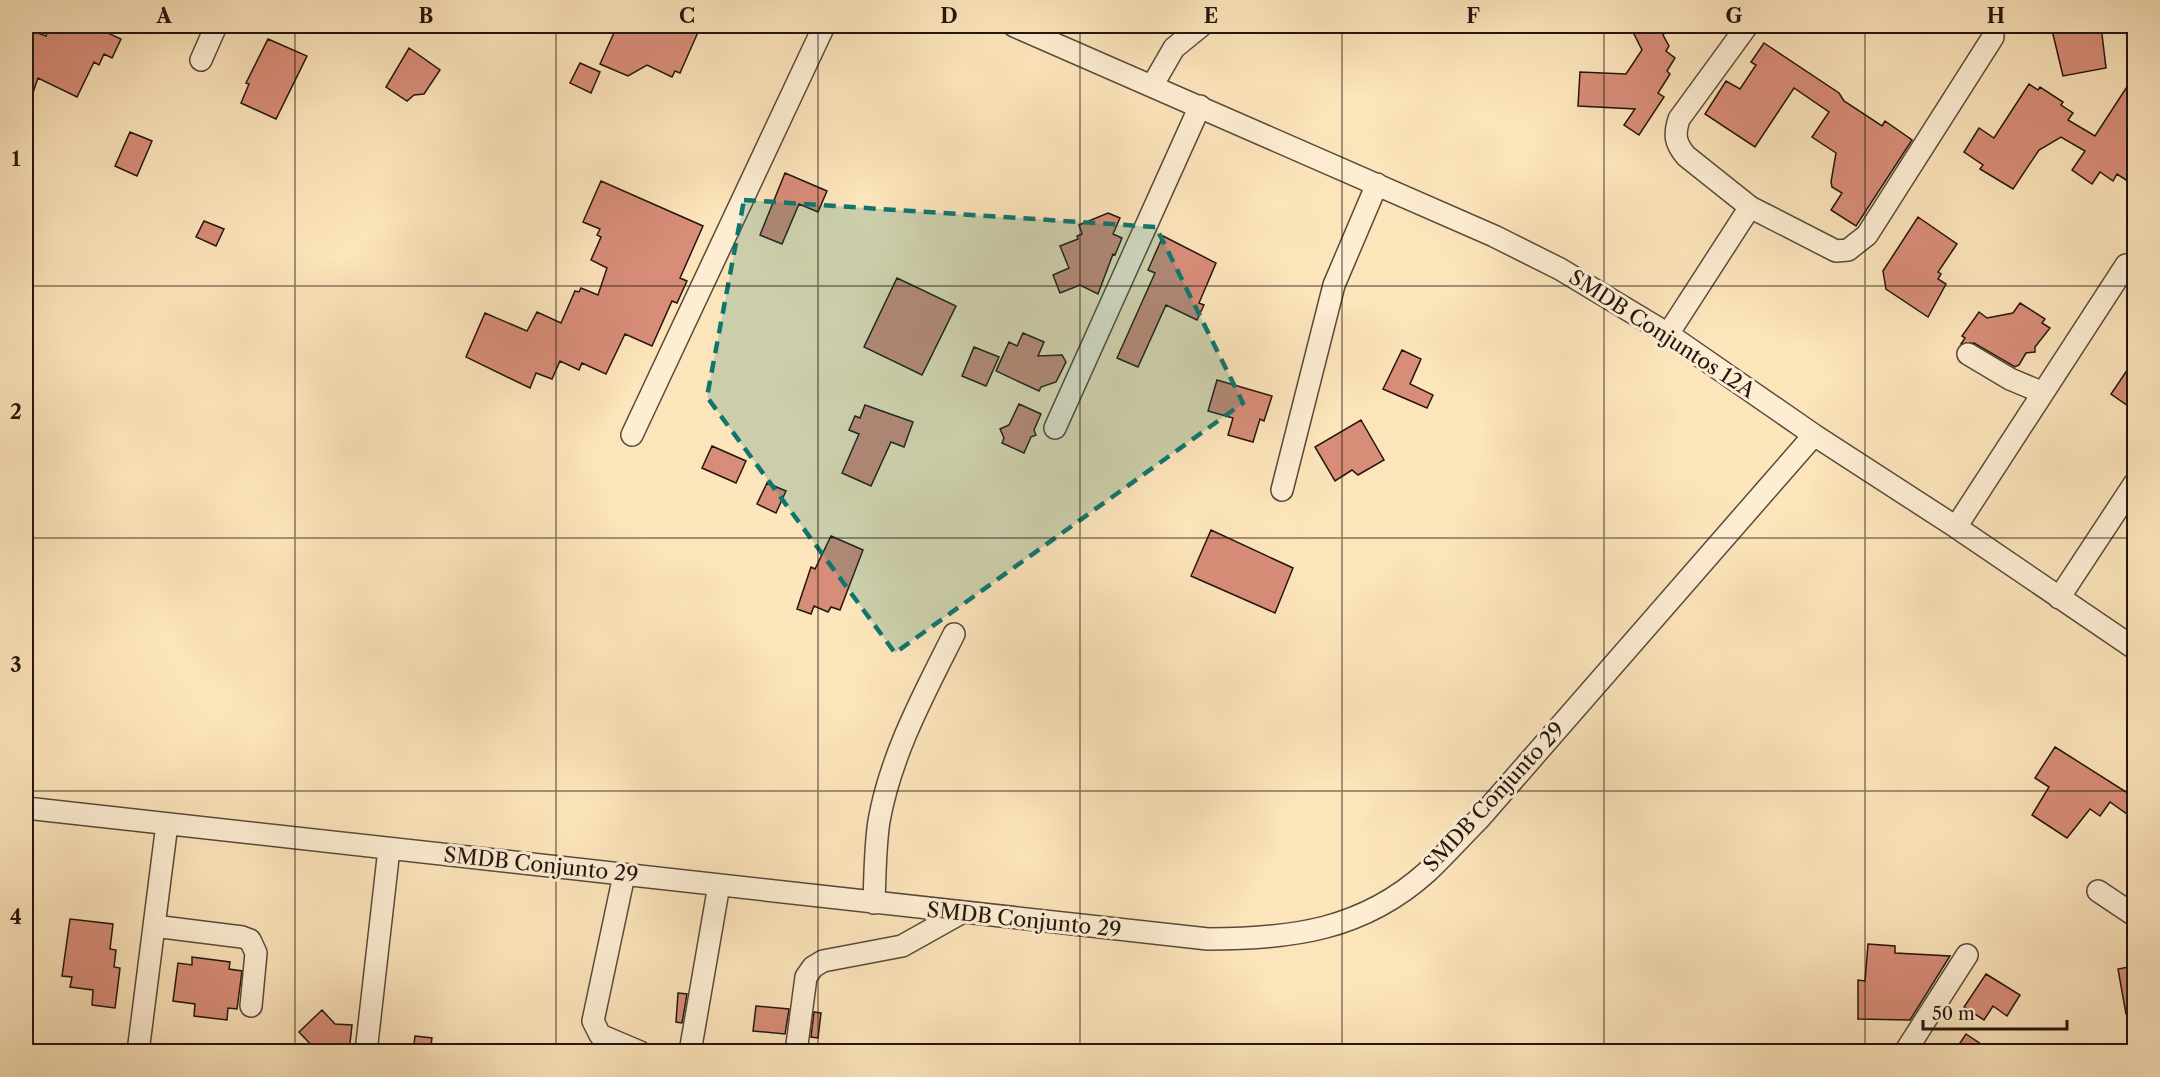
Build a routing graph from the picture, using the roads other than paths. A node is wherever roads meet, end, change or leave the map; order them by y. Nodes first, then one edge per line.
1 (216, 26) edge
2 (824, 26) edge
3 (1014, 26) edge
4 (1202, 26) edge
5 (1747, 26) edge
6 (1993, 37) dead end
7 (201, 60) dead end
8 (1152, 86) junction
9 (1200, 106) junction
10 (1377, 184) junction
11 (1750, 207) junction
12 (2126, 265) dead end
13 (1668, 334) junction
14 (1968, 354) dead end
15 (2041, 392) junction
16 (1055, 428) dead end
17 (632, 435) dead end
18 (1814, 435) junction
19 (2134, 484) edge
20 (1282, 490) dead end
21 (1956, 527) junction
22 (2059, 598) junction
23 (954, 634) dead end
24 (2134, 648) edge
25 (26, 808) edge
26 (166, 824) junction
27 (389, 849) junction
28 (624, 875) junction
29 (719, 885) junction
30 (2098, 891) dead end
31 (874, 903) junction
32 (961, 913) junction
33 (2134, 915) edge
34 (154, 926) junction
35 (1968, 955) dead end
36 (251, 1006) dead end
37 (138, 1052) edge
38 (366, 1052) edge
39 (640, 1052) edge
40 (690, 1052) edge
41 (796, 1052) edge
42 (1905, 1052) edge

1 - 7 street
2 - 17 street
3 - 8 street, SMDB Conjuntos 12A
4 - 8 street
5 - 11 street
6 - 11 street
8 - 9 street, SMDB Conjuntos 12A
9 - 10 street, SMDB Conjuntos 12A
9 - 16 street
10 - 13 street, SMDB Conjuntos 12A
10 - 20 street
11 - 13 street
12 - 15 street
13 - 18 street, SMDB Conjuntos 12A
14 - 15 street
15 - 21 street
18 - 21 street, SMDB Conjuntos 12A
18 - 32 street, SMDB Conjunto 29
19 - 22 street
21 - 22 street, SMDB Conjuntos 12A
22 - 24 street, SMDB Conjuntos 12A
23 - 31 street
25 - 26 street, SMDB Conjunto 29
26 - 27 street, SMDB Conjunto 29
26 - 34 street
27 - 28 street, SMDB Conjunto 29
27 - 38 street
28 - 29 street, SMDB Conjunto 29
28 - 39 street
29 - 31 street, SMDB Conjunto 29
29 - 40 street
30 - 33 street
31 - 32 street, SMDB Conjunto 29
32 - 41 street
34 - 36 street
34 - 37 street
35 - 42 street

